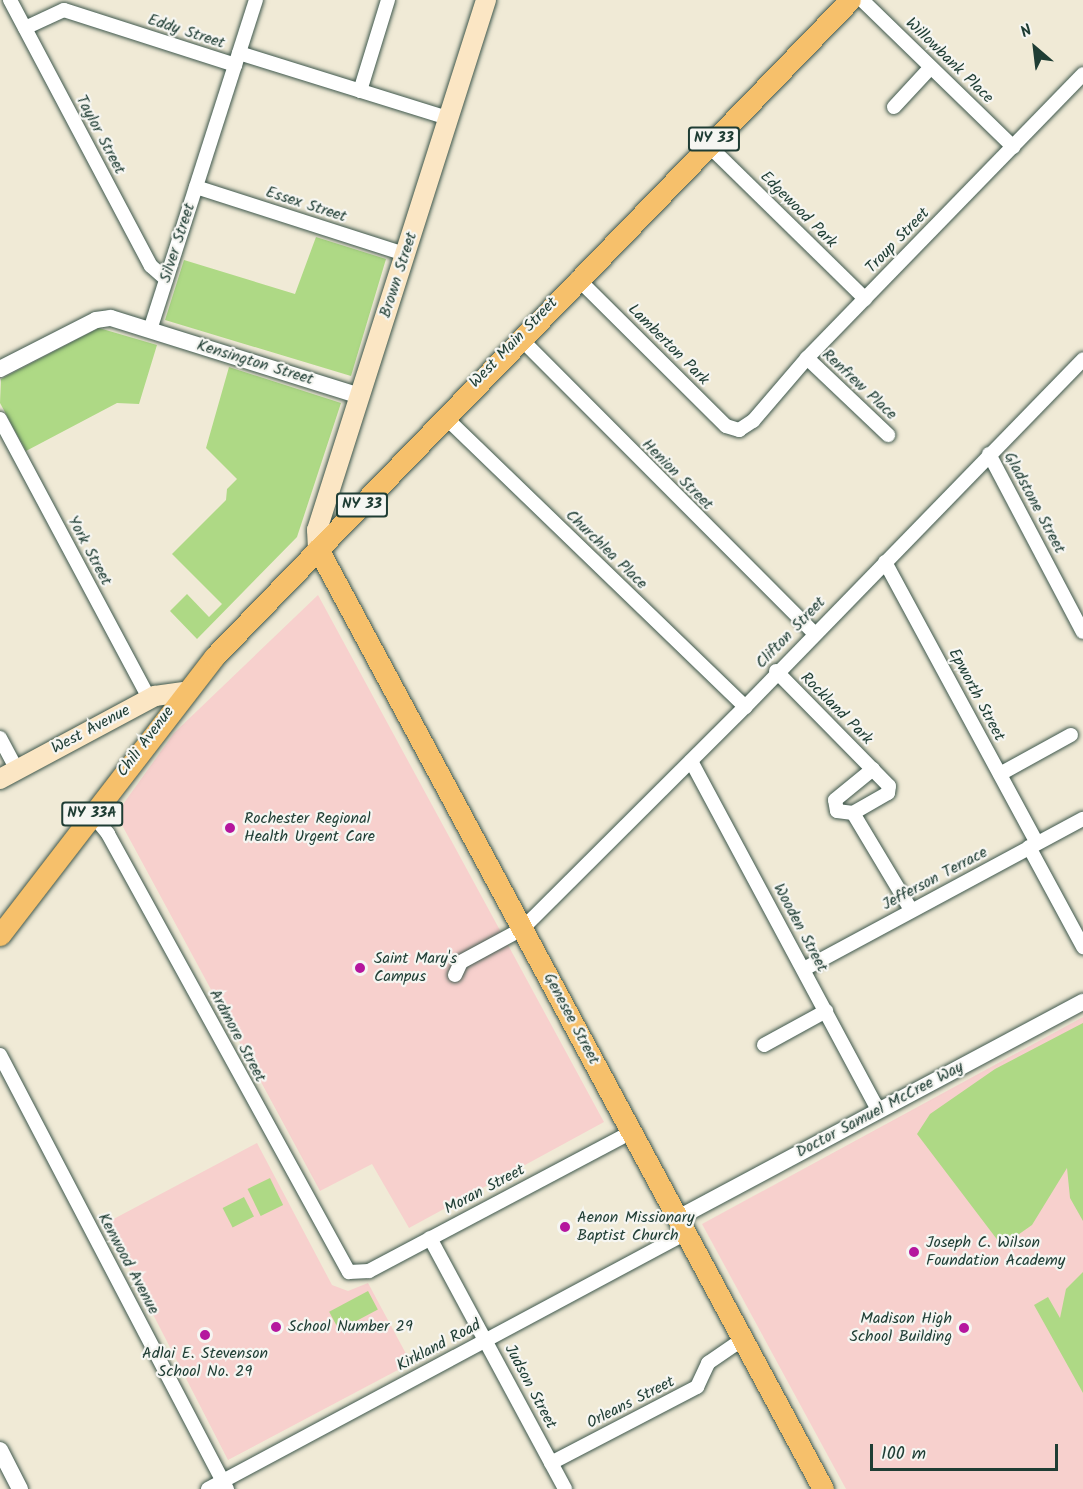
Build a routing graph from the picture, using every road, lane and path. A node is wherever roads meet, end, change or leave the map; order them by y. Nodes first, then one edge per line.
1 (10, 0) edge
2 (256, 0) edge
3 (388, 0) edge
4 (486, 0) edge
5 (850, 0) edge
6 (862, 0) edge
7 (25, 28) junction
8 (237, 59) junction
9 (932, 67) junction
10 (1083, 74) edge
11 (360, 91) junction
12 (894, 107) dead end
13 (448, 118) junction
14 (708, 145) junction
15 (1012, 147) junction
16 (196, 187) junction
17 (405, 254) junction
18 (577, 278) junction
19 (166, 279) junction
20 (865, 299) junction
21 (150, 330) junction
22 (520, 338) junction
23 (807, 358) junction
24 (1083, 359) edge
25 (0, 369) edge
26 (360, 396) junction
27 (444, 416) junction
28 (0, 418) edge
29 (738, 430) joint
30 (888, 435) dead end
31 (989, 454) junction
32 (318, 549) junction
33 (885, 562) junction
34 (1083, 632) edge
35 (814, 633) junction
36 (776, 671) junction
37 (184, 692) junction
38 (149, 698) junction
39 (745, 707) junction
40 (1071, 735) dead end
41 (0, 738) edge
42 (691, 761) junction
43 (873, 770) junction
44 (1000, 774) junction
45 (8, 775) edge
46 (853, 813) junction
47 (92, 814) junction
48 (1083, 819) edge
49 (1033, 845) junction
50 (911, 910) junction
51 (522, 929) junction
52 (0, 935) edge
53 (1083, 947) edge
54 (804, 969) junction
55 (455, 975) dead end
56 (1083, 1002) edge
57 (826, 1011) junction
58 (764, 1045) dead end
59 (0, 1055) edge
60 (879, 1111) junction
61 (632, 1132) junction
62 (682, 1226) junction
63 (430, 1238) junction
64 (353, 1274) joint
65 (486, 1340) junction
66 (743, 1340) junction
67 (0, 1450) edge
68 (551, 1463) junction
69 (225, 1485) edge
70 (20, 1489) edge
71 (208, 1489) edge
72 (565, 1489) edge
73 (823, 1489) edge

1 - 7 street, Taylor Street
2 - 8 street, Silver Street
3 - 11 street
4 - 13 main road, Brown Street
5 - 14 main road, West Main Street / NY 33
6 - 9 street, Willowbank Place
7 - 8 street, Eddy Street
7 - 19 street, Taylor Street
8 - 11 street, Eddy Street
8 - 16 street, Silver Street
9 - 12 street
9 - 15 street, Willowbank Place
10 - 15 street, Troup Street
11 - 13 street, Eddy Street
13 - 17 main road, Brown Street
14 - 18 main road, West Main Street / NY 33
14 - 20 street, Edgewood Park
15 - 20 street, Troup Street
16 - 17 street, Essex Street
16 - 19 street, Silver Street
17 - 26 main road, Brown Street
18 - 22 main road, West Main Street / NY 33
18 - 29 street, Lamberton Park
19 - 21 street, Silver Street
20 - 23 street, Troup Street
21 - 25 street
21 - 26 street, Kensington Street
22 - 27 main road, West Main Street / NY 33
22 - 35 street, Henion Street
23 - 29 street, Troup Street
23 - 30 street, Renfrew Place
24 - 31 street, Clifton Street
26 - 32 main road, Brown Street
27 - 32 main road, West Main Street / NY 33
27 - 39 street, Churchlea Place
28 - 38 street, York Street
31 - 33 street, Clifton Street
31 - 34 street, Gladstone Street
32 - 37 main road, West Main Street / NY 33
32 - 51 main road, Genesee Street
33 - 35 street, Clifton Street
33 - 44 street, Epworth Street
35 - 36 street, Clifton Street
36 - 39 street, Clifton Street
36 - 43 street, Rockland Park
37 - 38 main road, West Avenue
37 - 47 main road, Chili Avenue / NY 33A
38 - 45 main road, West Avenue
39 - 42 street, Clifton Street
40 - 44 street
41 - 45 street
42 - 51 street, Clifton Street
42 - 54 street, Wooden Street
43 - 46 street, Rockland Park
43 - 46 street, Rockland Park
44 - 49 street, Epworth Street
46 - 50 street, Rockland Park
47 - 52 main road, Chili Avenue / NY 33A
47 - 64 street, Ardmore Street
48 - 49 street, Jefferson Terrace
49 - 50 street, Jefferson Terrace
49 - 53 street, Epworth Street
50 - 54 street, Jefferson Terrace
51 - 55 street, Clifton Street
51 - 61 main road, Genesee Street
54 - 57 street, Wooden Street
56 - 60 street, Doctor Samuel McCree Way
57 - 58 street
57 - 60 street, Wooden Street
59 - 69 street, Kenwood Avenue
60 - 62 street, Doctor Samuel McCree Way
61 - 62 main road, Genesee Street
61 - 63 street, Moran Street
62 - 65 street, Kirkland Road
62 - 66 main road, Genesee Street
63 - 64 street, Moran Street
63 - 65 street, Judson Street
65 - 68 street, Judson Street
65 - 69 street, Kirkland Road
66 - 68 street, Orleans Street
66 - 73 main road, Genesee Street
67 - 70 street
68 - 72 street, Judson Street
69 - 71 street, Kirkland Road

